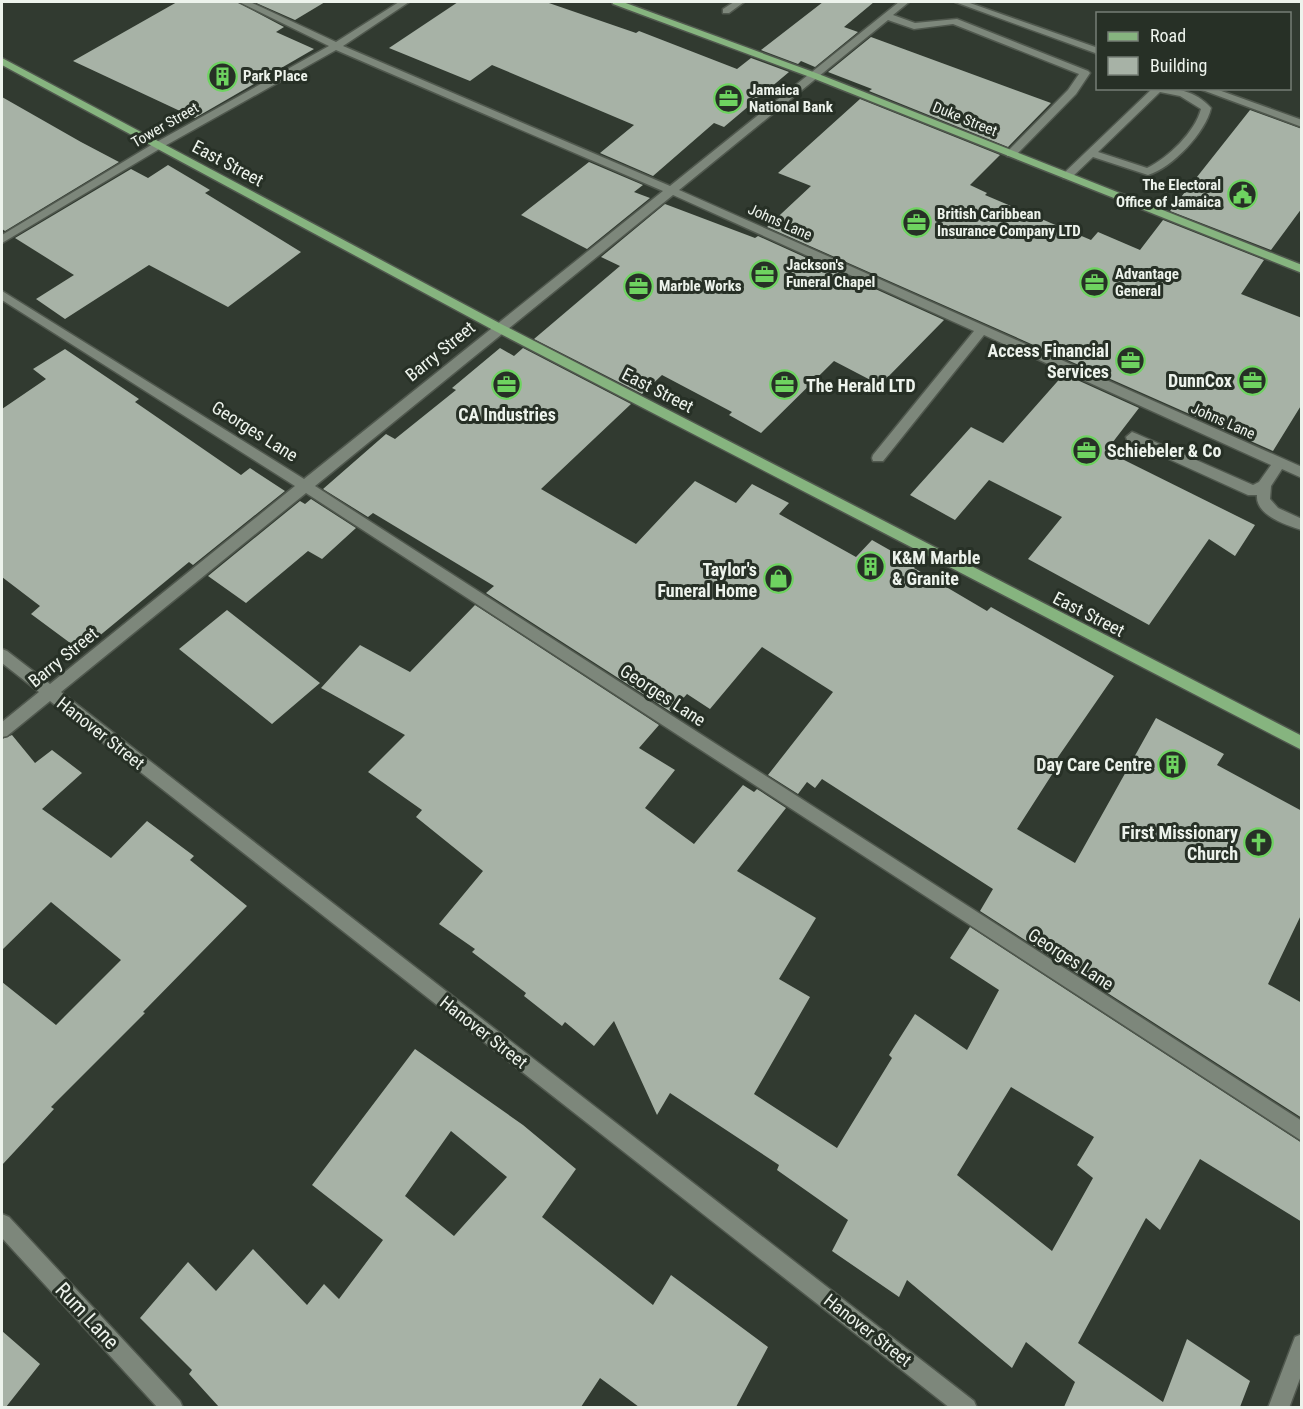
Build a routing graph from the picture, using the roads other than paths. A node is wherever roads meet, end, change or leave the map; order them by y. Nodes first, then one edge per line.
1 (244, 2) edge
2 (405, 2) edge
3 (739, 2) edge
4 (904, 2) edge
5 (960, 2) edge
6 (623, 3) edge
7 (726, 11) dead end
8 (886, 16) junction
9 (336, 46) junction
10 (1096, 50) edge
11 (2, 61) edge
12 (813, 75) junction
13 (1157, 90) edge
14 (1175, 90) edge
15 (1208, 90) edge
16 (1302, 124) edge
17 (157, 146) junction
18 (1091, 153) junction
19 (1011, 154) junction
20 (1067, 176) junction
21 (671, 190) junction
22 (2, 240) edge
23 (1302, 269) edge
24 (2, 294) edge
25 (499, 328) junction
26 (982, 329) junction
27 (1132, 437) dead end
28 (878, 458) dead end
29 (1279, 463) junction
30 (1302, 473) edge
31 (1264, 485) junction
32 (305, 486) junction
33 (1302, 525) edge
34 (2, 656) edge
35 (49, 693) junction
36 (2, 731) edge
37 (1302, 744) edge
38 (1302, 1132) edge
39 (2, 1224) edge
40 (1302, 1344) edge
41 (173, 1407) edge
42 (967, 1407) edge
43 (1278, 1407) edge

1 - 9 street, Johns Lane
2 - 9 street, Tower Street
3 - 7 street
4 - 8 street, Barry Street
5 - 10 street
6 - 12 main road, Duke Street
8 - 12 street, Barry Street
8 - 19 street
9 - 17 street, Tower Street
9 - 21 street, Johns Lane
11 - 17 main road, East Street
12 - 19 main road, Duke Street
12 - 21 street, Barry Street
13 - 18 street
14 - 18 street
15 - 16 street
17 - 22 street, Tower Street
17 - 25 main road, East Street
18 - 20 street
19 - 20 main road, Duke Street
20 - 23 main road, Duke Street
21 - 25 street, Barry Street
21 - 26 street, Johns Lane
24 - 32 street, Georges Lane
25 - 32 street, Barry Street
25 - 37 main road, East Street
26 - 28 street
26 - 29 street, Johns Lane
27 - 31 street
29 - 30 street, Johns Lane
29 - 31 street
31 - 33 street
32 - 35 street, Barry Street
32 - 38 street, Georges Lane
34 - 35 street, Hanover Street
35 - 36 street, Barry Street
35 - 42 street, Hanover Street
39 - 41 street, Rum Lane
40 - 43 street

